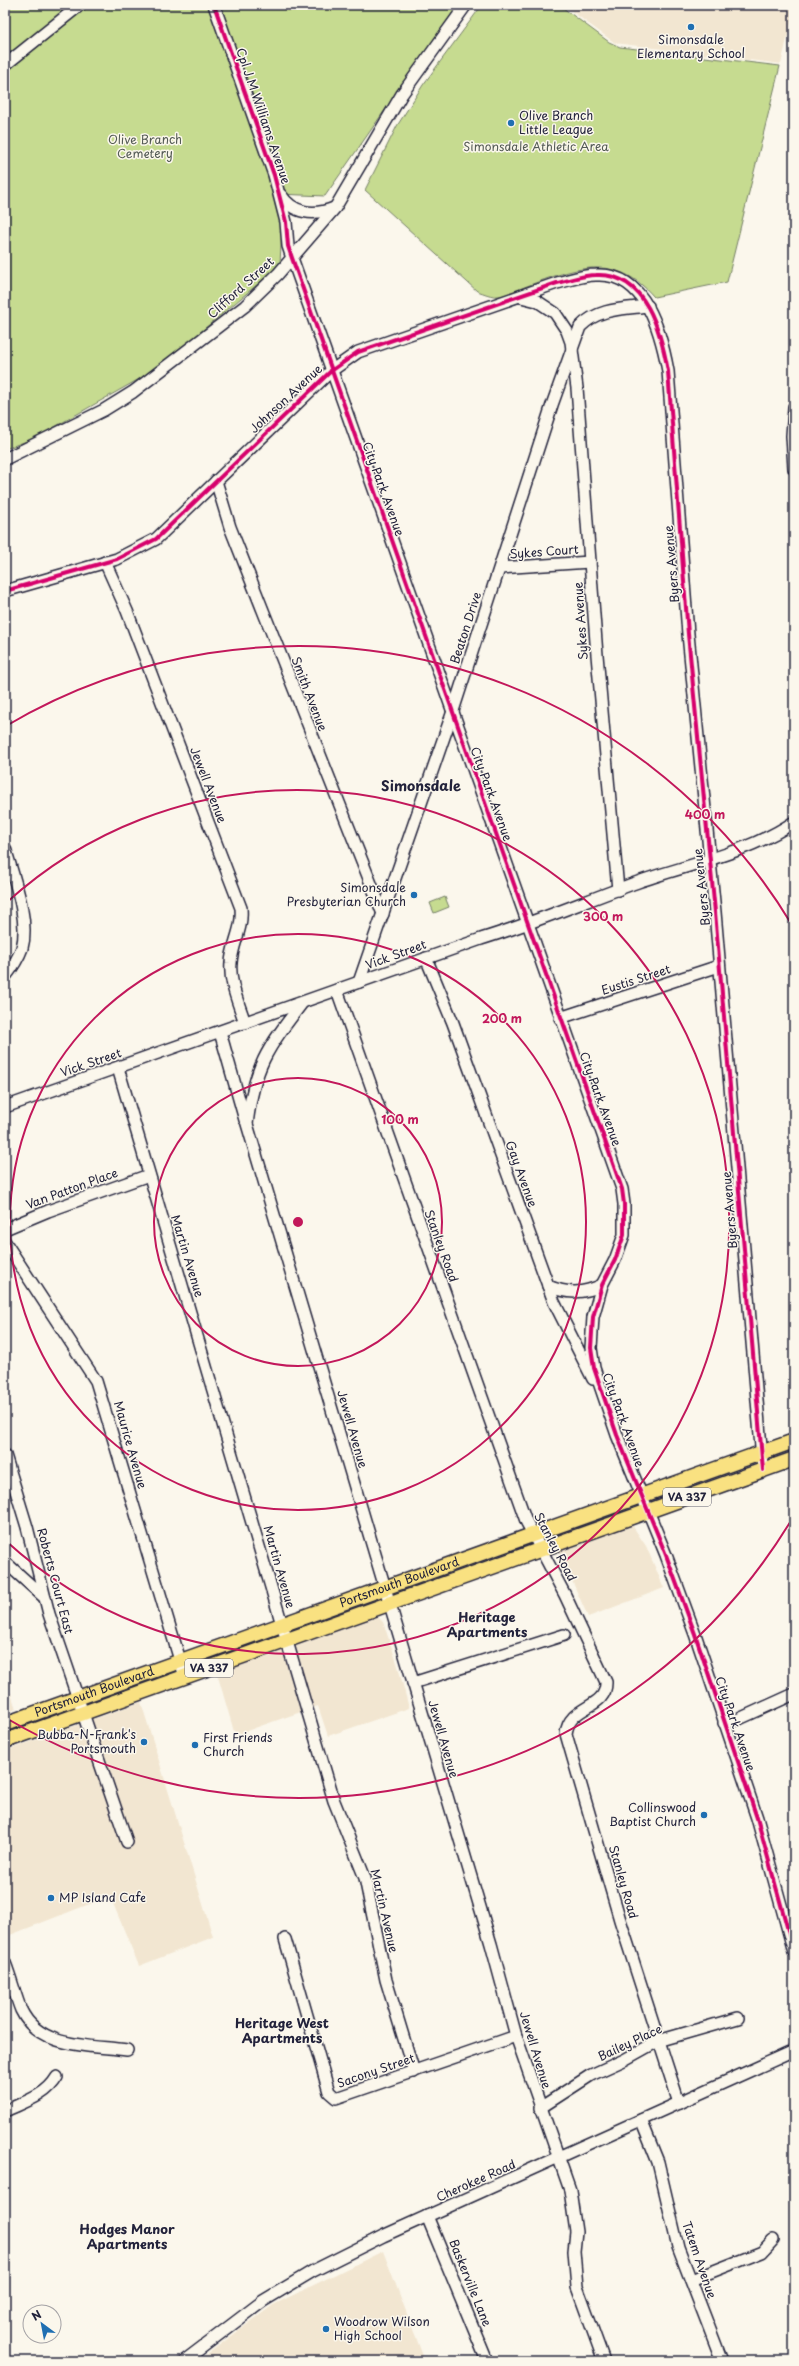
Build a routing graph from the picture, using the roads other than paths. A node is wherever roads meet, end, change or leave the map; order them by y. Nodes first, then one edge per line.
1 (80, 5) edge
2 (214, 5) edge
3 (466, 5) edge
4 (5, 65) edge
5 (278, 191) junction
6 (335, 208) junction
7 (292, 258) junction
8 (520, 296) junction
9 (648, 306) junction
10 (572, 350) junction
11 (331, 371) junction
12 (794, 407) edge
13 (5, 459) edge
14 (794, 469) edge
15 (216, 480) junction
16 (106, 562) junction
17 (590, 562) junction
18 (500, 568) junction
19 (5, 591) edge
20 (452, 714) junction
21 (794, 822) edge
22 (5, 848) edge
23 (709, 859) junction
24 (618, 890) junction
25 (383, 914) junction
26 (527, 925) junction
27 (426, 958) junction
28 (719, 966) junction
29 (5, 977) edge
30 (359, 982) junction
31 (337, 990) junction
32 (302, 1003) junction
33 (560, 1018) junction
34 (245, 1023) junction
35 (220, 1032) junction
36 (118, 1068) junction
37 (5, 1107) edge
38 (247, 1124) junction
39 (149, 1175) junction
40 (5, 1229) edge
41 (5, 1242) edge
42 (602, 1285) junction
43 (548, 1286) junction
44 (603, 1394) junction
45 (794, 1441) edge
46 (762, 1453) junction
47 (5, 1455) edge
48 (794, 1459) edge
49 (763, 1470) junction
50 (640, 1496) junction
51 (647, 1511) junction
52 (533, 1534) junction
53 (542, 1549) junction
54 (5, 1562) edge
55 (385, 1588) junction
56 (45, 1598) junction
57 (389, 1604) junction
58 (282, 1625) junction
59 (564, 1635) dead end
60 (286, 1641) junction
61 (180, 1661) junction
62 (185, 1677) junction
63 (413, 1683) junction
64 (794, 1694) edge
65 (78, 1698) junction
66 (81, 1714) junction
67 (724, 1723) junction
68 (5, 1724) edge
69 (5, 1741) edge
70 (127, 1842) dead end
71 (285, 1939) dead end
72 (794, 1952) edge
73 (5, 1963) edge
74 (738, 2018) dead end
75 (516, 2036) junction
76 (658, 2041) junction
77 (127, 2050) dead end
78 (794, 2052) edge
79 (414, 2072) junction
80 (57, 2078) dead end
81 (679, 2103) junction
82 (540, 2108) junction
83 (5, 2111) edge
84 (641, 2120) junction
85 (558, 2159) junction
86 (427, 2216) junction
87 (773, 2240) dead end
88 (691, 2280) junction
89 (184, 2361) edge
90 (487, 2361) edge
91 (604, 2361) edge
92 (722, 2361) edge

1 - 4 street
2 - 5 street, Cpl J M Williams Avenue
3 - 6 street, Clifford Street
5 - 6 street
5 - 7 street, Cpl J M Williams Avenue
6 - 7 street, Clifford Street
7 - 11 street, City Park Avenue
7 - 13 street, Clifford Street
8 - 9 street, Johnson Avenue
8 - 10 street
8 - 11 street, Johnson Avenue
9 - 10 street, Beaton Drive
9 - 23 street, Byers Avenue
10 - 17 street, Sykes Avenue
10 - 18 street, Beaton Drive
11 - 15 street, Johnson Avenue
11 - 20 street, City Park Avenue
12 - 14 street
15 - 16 street, Johnson Avenue
15 - 25 street, Smith Avenue
16 - 19 street, Johnson Avenue
16 - 34 street, Jewell Avenue
17 - 18 street, Sykes Court
17 - 24 street, Sykes Avenue
18 - 20 street, Beaton Drive
20 - 25 street, Beaton Drive
20 - 26 street, City Park Avenue
21 - 23 street, Vick Street
22 - 29 street
23 - 24 street, Vick Street
23 - 28 street, Byers Avenue
24 - 26 street, Vick Street
25 - 30 street, Beaton Drive
26 - 27 street, Vick Street
26 - 33 street, City Park Avenue
27 - 30 street, Vick Street
27 - 43 street, Gay Avenue
28 - 33 street, Eustis Street
28 - 46 street, Byers Avenue
30 - 31 street, Vick Street
31 - 32 street, Vick Street
31 - 52 street, Stanley Road
32 - 34 street, Vick Street
32 - 38 street, Jewell Avenue
33 - 42 street, City Park Avenue
34 - 35 street, Vick Street
35 - 36 street, Vick Street
35 - 38 street, Jewell Avenue
36 - 37 street, Vick Street
36 - 39 street, Martin Avenue
38 - 55 street, Jewell Avenue
39 - 40 street, Van Patton Place
39 - 58 street, Martin Avenue
41 - 61 street, Maurice Avenue
42 - 43 street
42 - 44 street, City Park Avenue
43 - 44 street, Gay Avenue
44 - 50 street, City Park Avenue
45 - 46 main road, Portsmouth Boulevard / VA 337
46 - 49 street, Byers Avenue
46 - 50 main road, Portsmouth Boulevard / VA 337
47 - 56 street, Roberts Court East
48 - 49 main road, Portsmouth Boulevard / VA 337
49 - 51 main road, Portsmouth Boulevard / VA 337
50 - 51 street, City Park Avenue
50 - 52 main road, Portsmouth Boulevard / VA 337
51 - 53 main road, Portsmouth Boulevard / VA 337
51 - 67 street, City Park Avenue
52 - 53 street, Stanley Road
52 - 55 main road, Portsmouth Boulevard / VA 337
53 - 57 main road, Portsmouth Boulevard / VA 337
53 - 76 street, Stanley Road
54 - 56 street
55 - 57 street, Jewell Avenue
55 - 58 main road, Portsmouth Boulevard / VA 337
56 - 65 street, Roberts Court East
57 - 60 main road, Portsmouth Boulevard / VA 337
57 - 63 street, Jewell Avenue
58 - 60 street, Martin Avenue
58 - 61 main road, Portsmouth Boulevard / VA 337
59 - 63 street
60 - 62 main road, Portsmouth Boulevard / VA 337
60 - 79 street, Martin Avenue
61 - 62 street, Maurice Avenue
61 - 65 main road, Portsmouth Boulevard / VA 337
62 - 66 main road, Portsmouth Boulevard / VA 337
63 - 75 street, Jewell Avenue
64 - 67 street
65 - 66 street, Roberts Court East
65 - 68 main road, Portsmouth Boulevard / VA 337
66 - 69 main road, Portsmouth Boulevard / VA 337
66 - 70 street, Roberts Court East
67 - 72 street, City Park Avenue
71 - 79 street, Sacony Street
73 - 77 street
74 - 76 street, Bailey Place
75 - 79 street, Sacony Street
75 - 82 street, Jewell Avenue
76 - 81 street, Stanley Road
76 - 82 street, Bailey Place
78 - 81 street, Cherokee Road
80 - 83 street
81 - 84 street, Cherokee Road
82 - 85 street, Jewell Avenue
84 - 85 street, Cherokee Road
84 - 88 street, Tatem Avenue
85 - 86 street, Cherokee Road
85 - 91 street, Jewell Avenue
86 - 89 street, Cherokee Road
86 - 90 street, Baskerville Lane
87 - 88 street
88 - 92 street, Tatem Avenue

